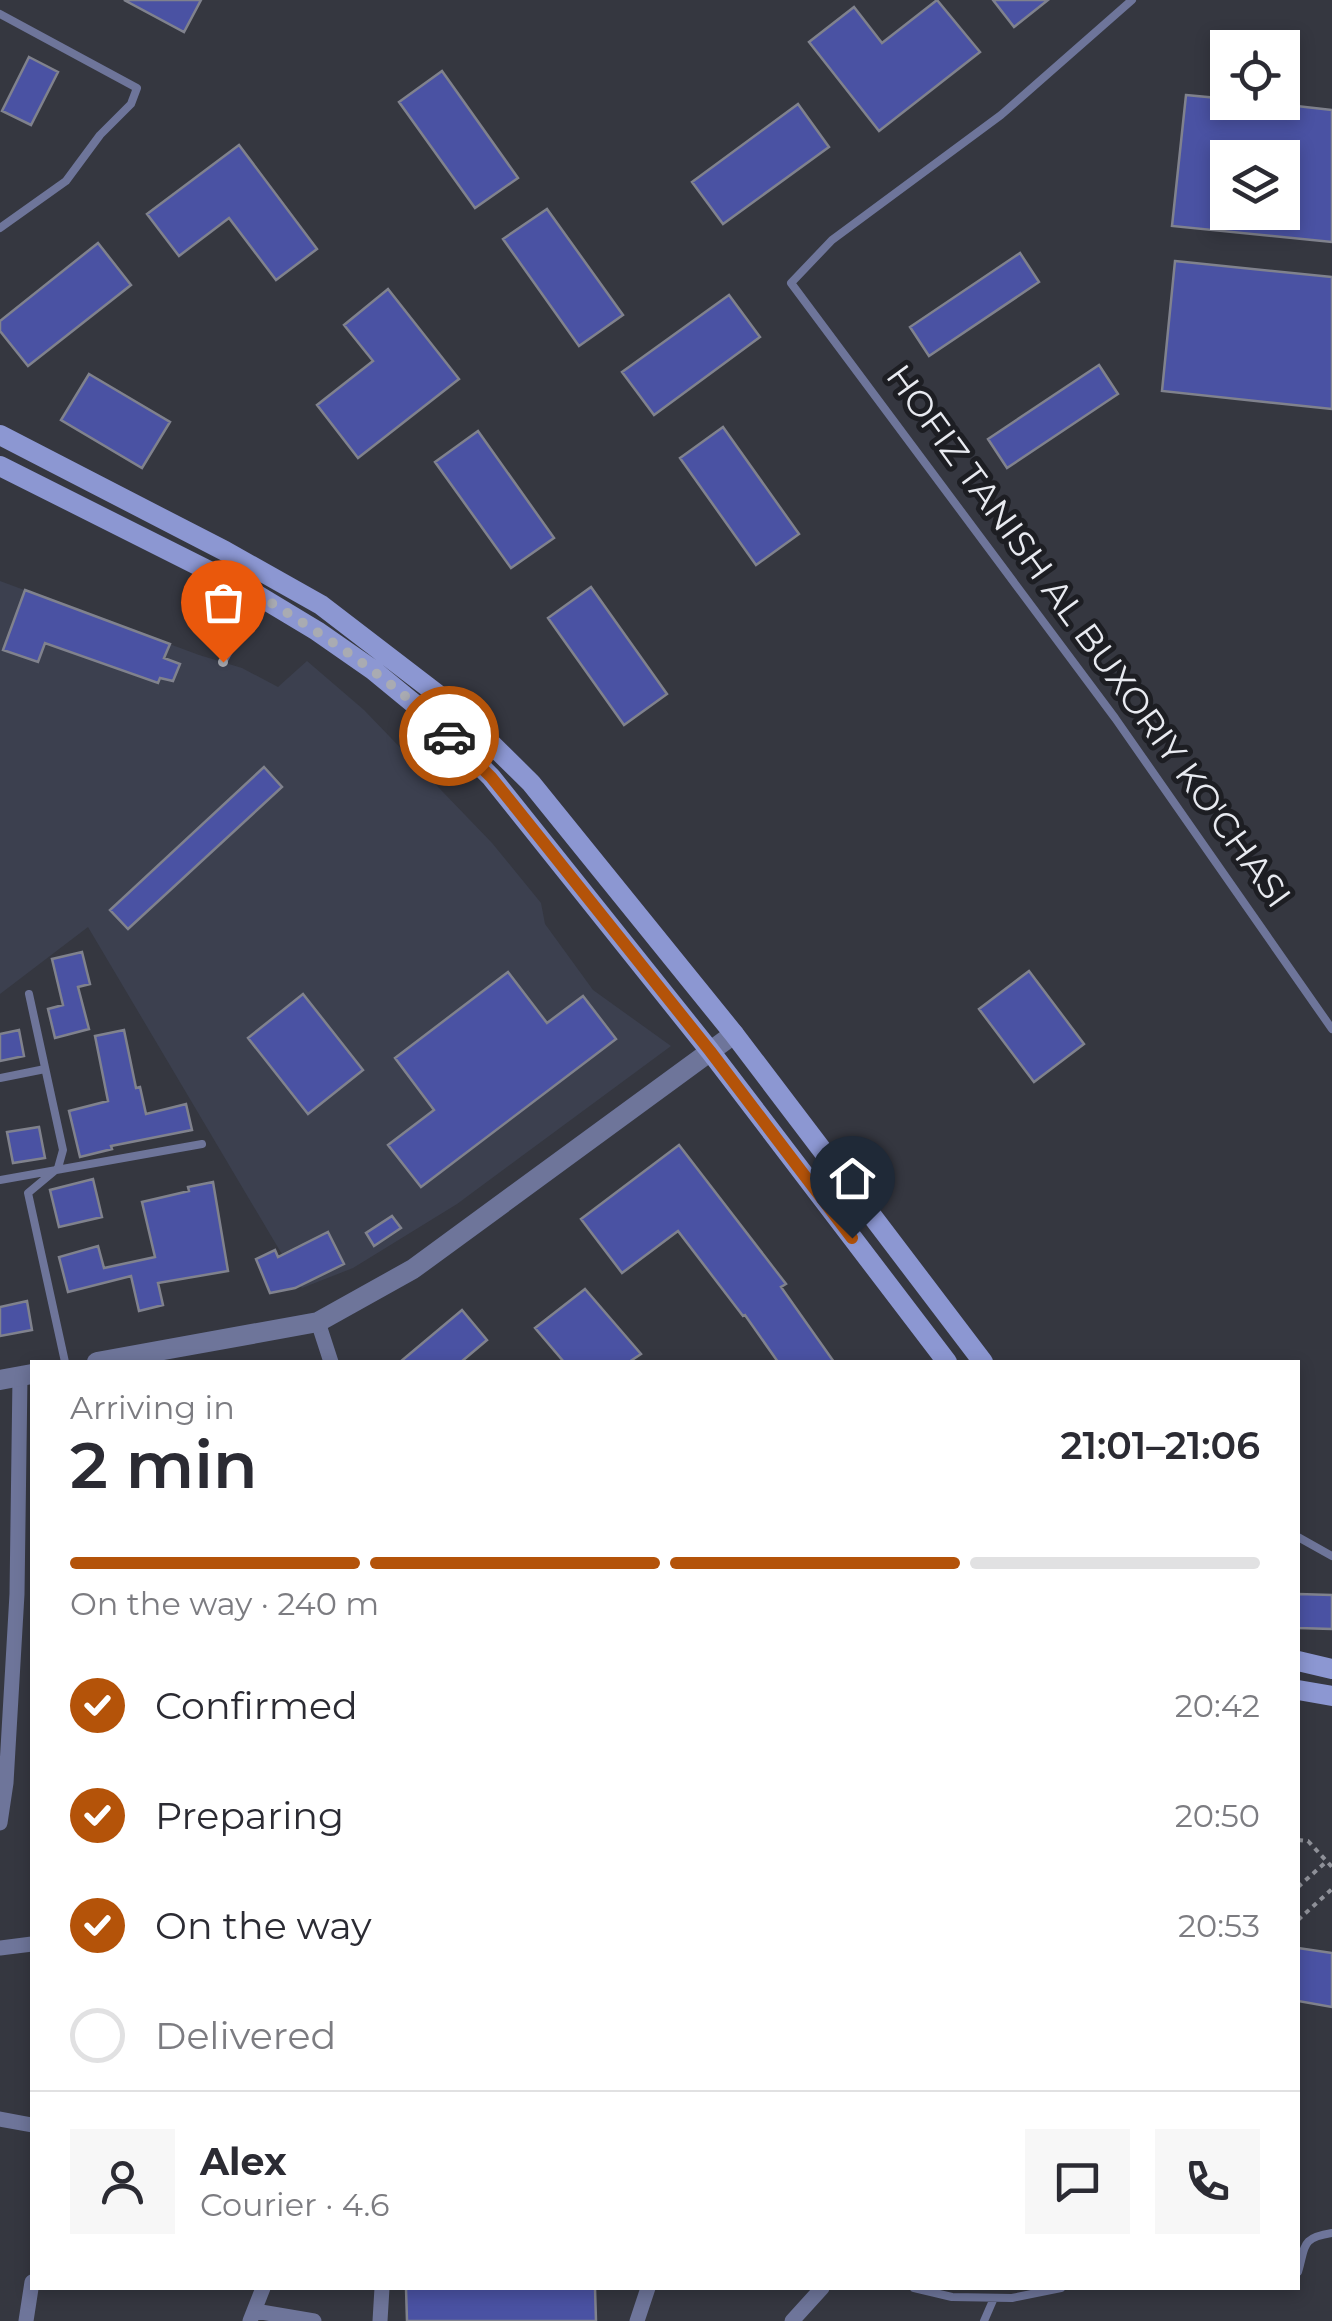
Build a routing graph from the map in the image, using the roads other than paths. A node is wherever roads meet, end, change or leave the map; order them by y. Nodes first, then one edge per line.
1 (1132, 0) edge
2 (0, 14) edge
3 (0, 228) edge
4 (0, 436) edge
5 (0, 466) edge
6 (260, 596) junction
7 (223, 662) dead end
8 (29, 994) dead end
9 (1332, 1030) edge
10 (734, 1034) junction
11 (710, 1051) junction
12 (46, 1069) junction
13 (0, 1078) edge
14 (202, 1144) dead end
15 (58, 1168) junction
16 (0, 1180) edge
17 (318, 1322) junction
18 (65, 1360) edge
19 (107, 1360) edge
20 (330, 1360) edge
21 (945, 1360) edge
22 (981, 1360) edge
23 (17, 1377) edge
24 (1300, 1537) edge
25 (1332, 1556) edge
26 (17, 1594) junction
27 (0, 1597) edge
28 (1300, 1661) edge
29 (1332, 1669) edge
30 (1300, 1690) edge
31 (1332, 1696) edge
32 (3, 1784) edge
33 (0, 1823) edge
34 (30, 1944) edge
35 (0, 1948) edge
36 (0, 2119) edge
37 (30, 2124) edge
38 (1332, 2233) edge
39 (1300, 2262) edge
40 (31, 2290) edge
41 (262, 2290) edge
42 (382, 2290) edge
43 (647, 2290) edge
44 (820, 2290) edge
45 (922, 2290) edge
46 (1052, 2290) edge
47 (994, 2298) junction
48 (252, 2316) edge
49 (26, 2321) edge
50 (314, 2321) edge
51 (380, 2321) edge
52 (638, 2321) edge
53 (792, 2321) edge
54 (984, 2321) edge

1 - 9 lane, HOFIZ TANISH AL BUXORIY KO'CHASI
2 - 3 lane
4 - 10 main road
5 - 6 main road
6 - 7 lane
6 - 11 main road
8 - 12 lane
10 - 11 street
10 - 22 main road
11 - 17 street
11 - 21 main road
12 - 13 lane
12 - 15 lane
14 - 15 lane
15 - 16 lane
15 - 18 lane
17 - 19 street
17 - 20 street
23 - 26 street
24 - 25 lane
26 - 27 street
26 - 32 street
28 - 29 main road
30 - 31 main road
32 - 33 street
34 - 35 street
36 - 37 street
38 - 39 lane
40 - 49 street
41 - 48 street
42 - 51 street
43 - 52 street
44 - 53 street
45 - 47 lane
46 - 47 lane
47 - 54 lane
48 - 50 street

